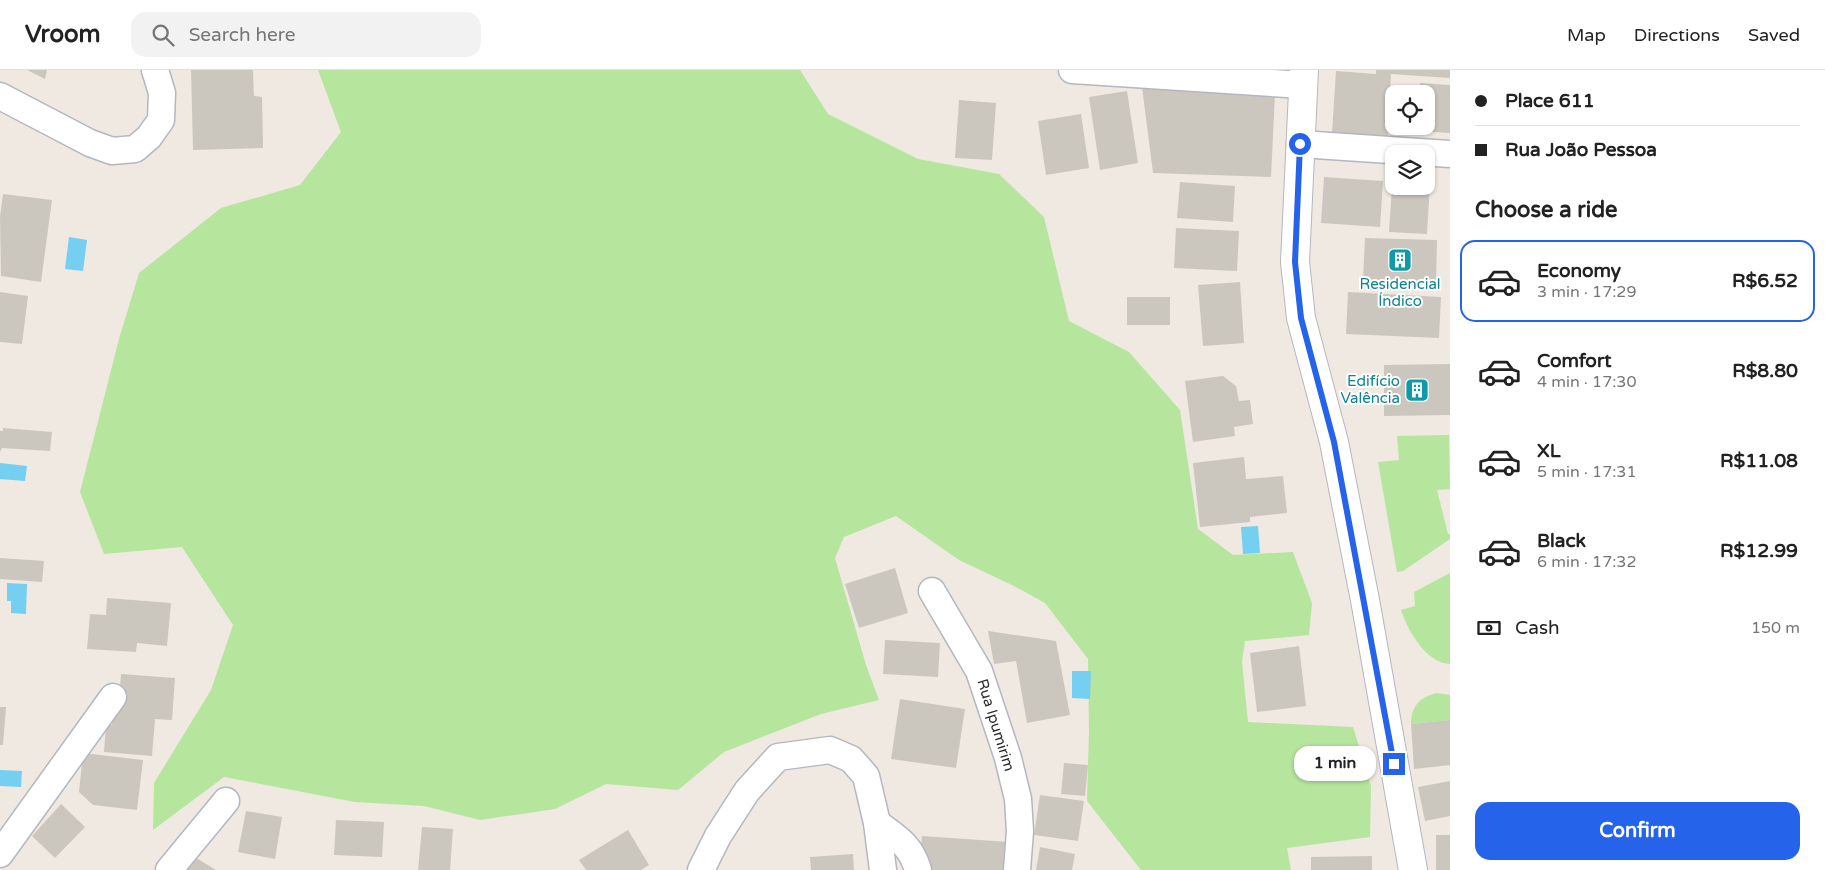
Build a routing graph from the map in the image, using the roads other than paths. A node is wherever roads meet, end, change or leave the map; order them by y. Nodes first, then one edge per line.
1 (155, 70) edge
2 (1072, 70) edge
3 (1304, 77) edge
4 (0, 96) edge
5 (1300, 144) junction
6 (1450, 154) edge
7 (932, 592) dead end
8 (113, 697) dead end
9 (226, 801) dead end
10 (877, 823) junction
11 (0, 854) edge
12 (169, 870) edge
13 (702, 870) edge
14 (883, 870) edge
15 (918, 870) edge
16 (1017, 870) edge
17 (1413, 870) edge

1 - 4 street
2 - 3 street
3 - 5 main road
5 - 6 street
5 - 17 main road
7 - 16 street, Rua Ipumirim
8 - 11 street
9 - 12 street
10 - 13 street
10 - 14 street
10 - 15 street

